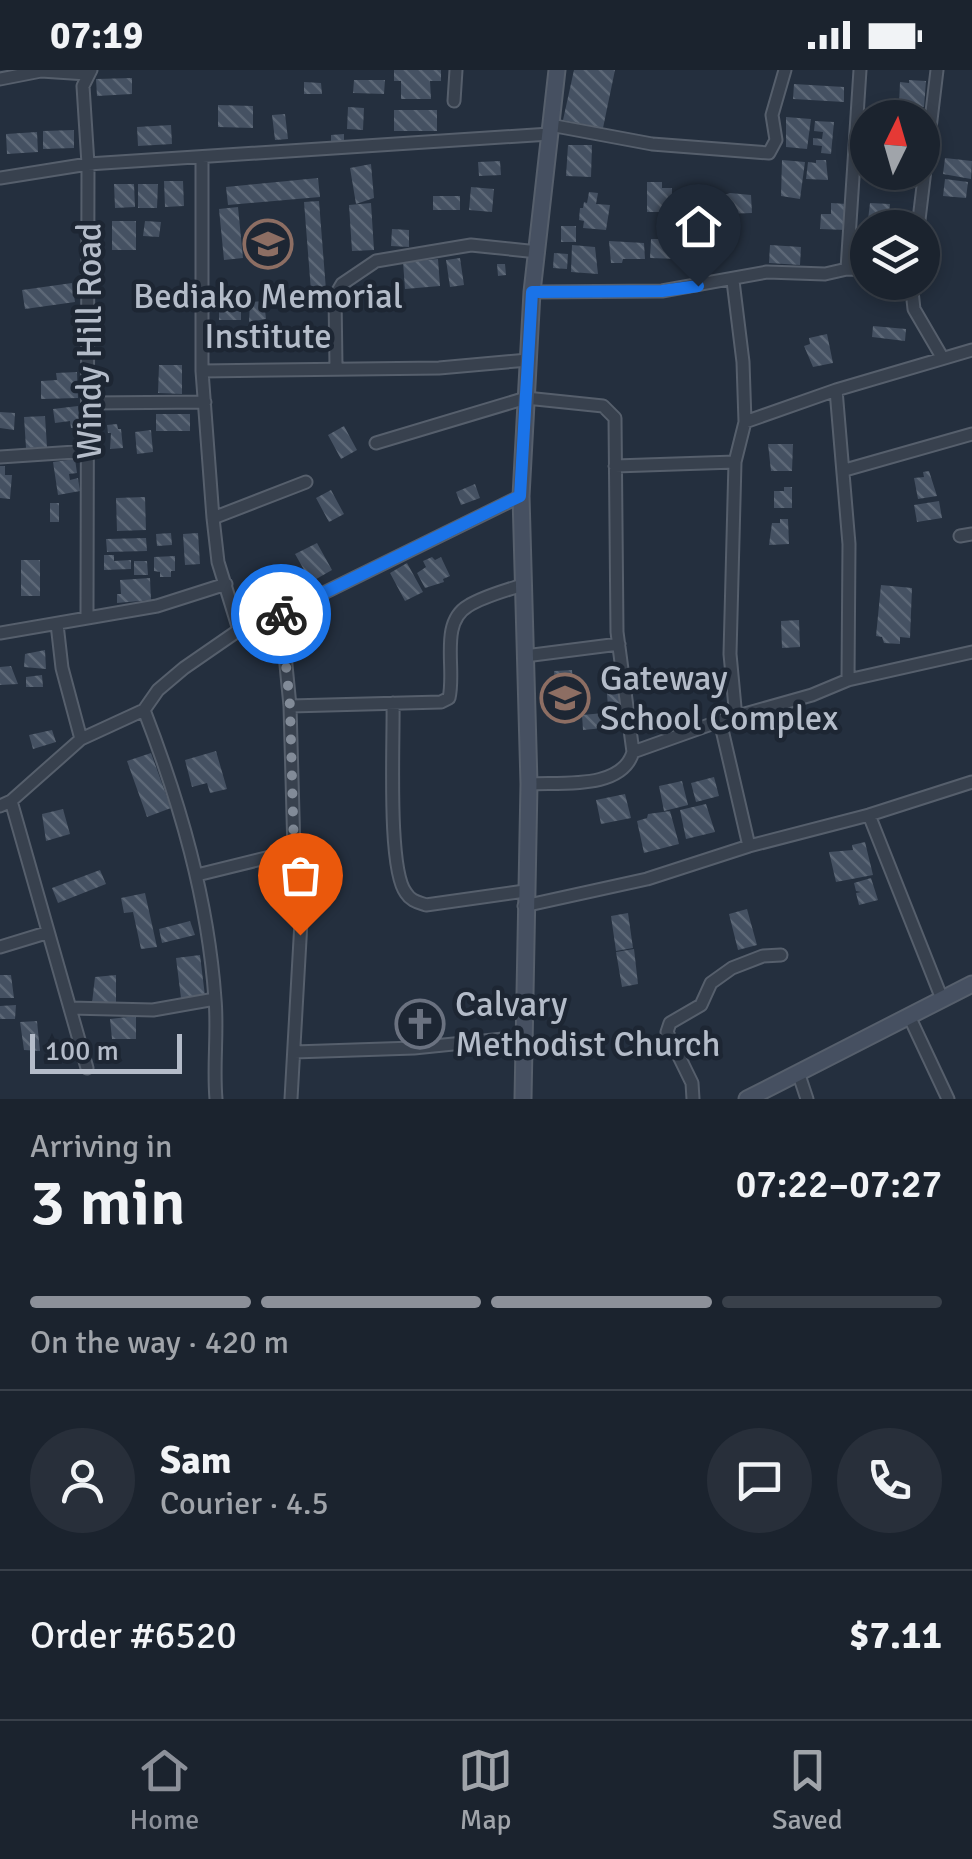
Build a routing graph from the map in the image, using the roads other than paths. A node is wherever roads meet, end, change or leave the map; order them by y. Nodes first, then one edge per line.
1 (456, 70) edge
2 (557, 70) edge
3 (785, 70) edge
4 (860, 70) edge
5 (937, 70) edge
6 (89, 72) edge
7 (0, 80) edge
8 (454, 101) dead end
9 (550, 130) junction
10 (202, 158) junction
11 (88, 164) junction
12 (0, 178) edge
13 (920, 210) edge
14 (538, 252) junction
15 (847, 269) junction
16 (850, 269) edge
17 (733, 281) junction
18 (532, 292) junction
19 (913, 300) edge
20 (972, 350) edge
21 (942, 357) junction
22 (528, 360) junction
23 (336, 367) junction
24 (202, 371) junction
25 (836, 390) junction
26 (526, 398) junction
27 (205, 402) junction
28 (90, 404) junction
29 (745, 422) junction
30 (972, 434) edge
31 (376, 443) dead end
32 (90, 451) junction
33 (0, 457) edge
34 (734, 462) junction
35 (615, 466) junction
36 (845, 470) junction
37 (306, 482) dead end
38 (520, 496) junction
39 (214, 518) junction
40 (226, 584) junction
41 (522, 585) junction
42 (281, 614) junction
43 (87, 615) junction
44 (57, 624) junction
45 (240, 630) junction
46 (0, 632) edge
47 (618, 644) junction
48 (972, 652) edge
49 (525, 656) junction
50 (848, 680) junction
51 (394, 702) junction
52 (290, 706) junction
53 (144, 710) junction
54 (736, 718) junction
55 (720, 720) junction
56 (81, 739) junction
57 (632, 752) junction
58 (972, 782) edge
59 (529, 784) junction
60 (5, 804) edge
61 (869, 815) junction
62 (749, 846) junction
63 (294, 851) junction
64 (197, 875) junction
65 (525, 898) junction
66 (46, 933) junction
67 (0, 948) edge
68 (781, 956) dead end
69 (972, 984) edge
70 (215, 998) junction
71 (942, 999) junction
72 (70, 1008) junction
73 (909, 1016) junction
74 (522, 1038) junction
75 (294, 1052) junction
76 (87, 1068) dead end
77 (799, 1075) junction
78 (216, 1099) edge
79 (291, 1099) edge
80 (523, 1099) edge
81 (693, 1099) edge
82 (747, 1099) edge
83 (807, 1099) edge
84 (948, 1099) edge

1 - 8 street
2 - 9 street
3 - 9 street
4 - 15 street
5 - 13 street
6 - 7 street
6 - 11 street, Windy Hill Road
9 - 10 street
9 - 14 street
10 - 11 street
10 - 24 street
11 - 12 street
11 - 28 street, Windy Hill Road
14 - 18 street
14 - 23 street
15 - 16 street
15 - 17 street
17 - 18 street
17 - 29 street
18 - 22 street
19 - 21 street
20 - 21 street
21 - 25 street
22 - 23 street
22 - 26 street
23 - 24 street
24 - 27 street
25 - 29 street
25 - 36 street
26 - 31 street
26 - 35 street
26 - 38 street
27 - 28 street
27 - 39 street
28 - 32 street, Windy Hill Road
29 - 34 street
30 - 36 street
32 - 33 street
32 - 43 street, Windy Hill Road
34 - 35 street
34 - 54 street
35 - 47 street
36 - 50 street
37 - 39 street
38 - 41 street
38 - 42 street
39 - 40 street
40 - 43 street
40 - 45 street
41 - 49 street
41 - 51 street
42 - 45 street
42 - 52 street
43 - 44 street
44 - 46 street
44 - 56 street
45 - 53 street
47 - 49 street
47 - 57 street
48 - 50 street
49 - 59 street
50 - 54 street
51 - 52 street
51 - 65 street
52 - 63 street
53 - 56 street
53 - 64 street
54 - 55 street
55 - 57 street
55 - 62 street
56 - 60 street
57 - 59 street
58 - 61 street
59 - 65 street
60 - 66 street
61 - 62 street
61 - 71 street
62 - 65 street
63 - 64 street
63 - 75 street
64 - 70 street
65 - 74 street
66 - 67 street
66 - 72 street
68 - 81 street
69 - 71 street
70 - 72 street
70 - 78 street
71 - 73 street
72 - 76 street
73 - 77 street
73 - 84 street
74 - 75 street
74 - 80 street
75 - 79 street
77 - 82 street
77 - 83 street

